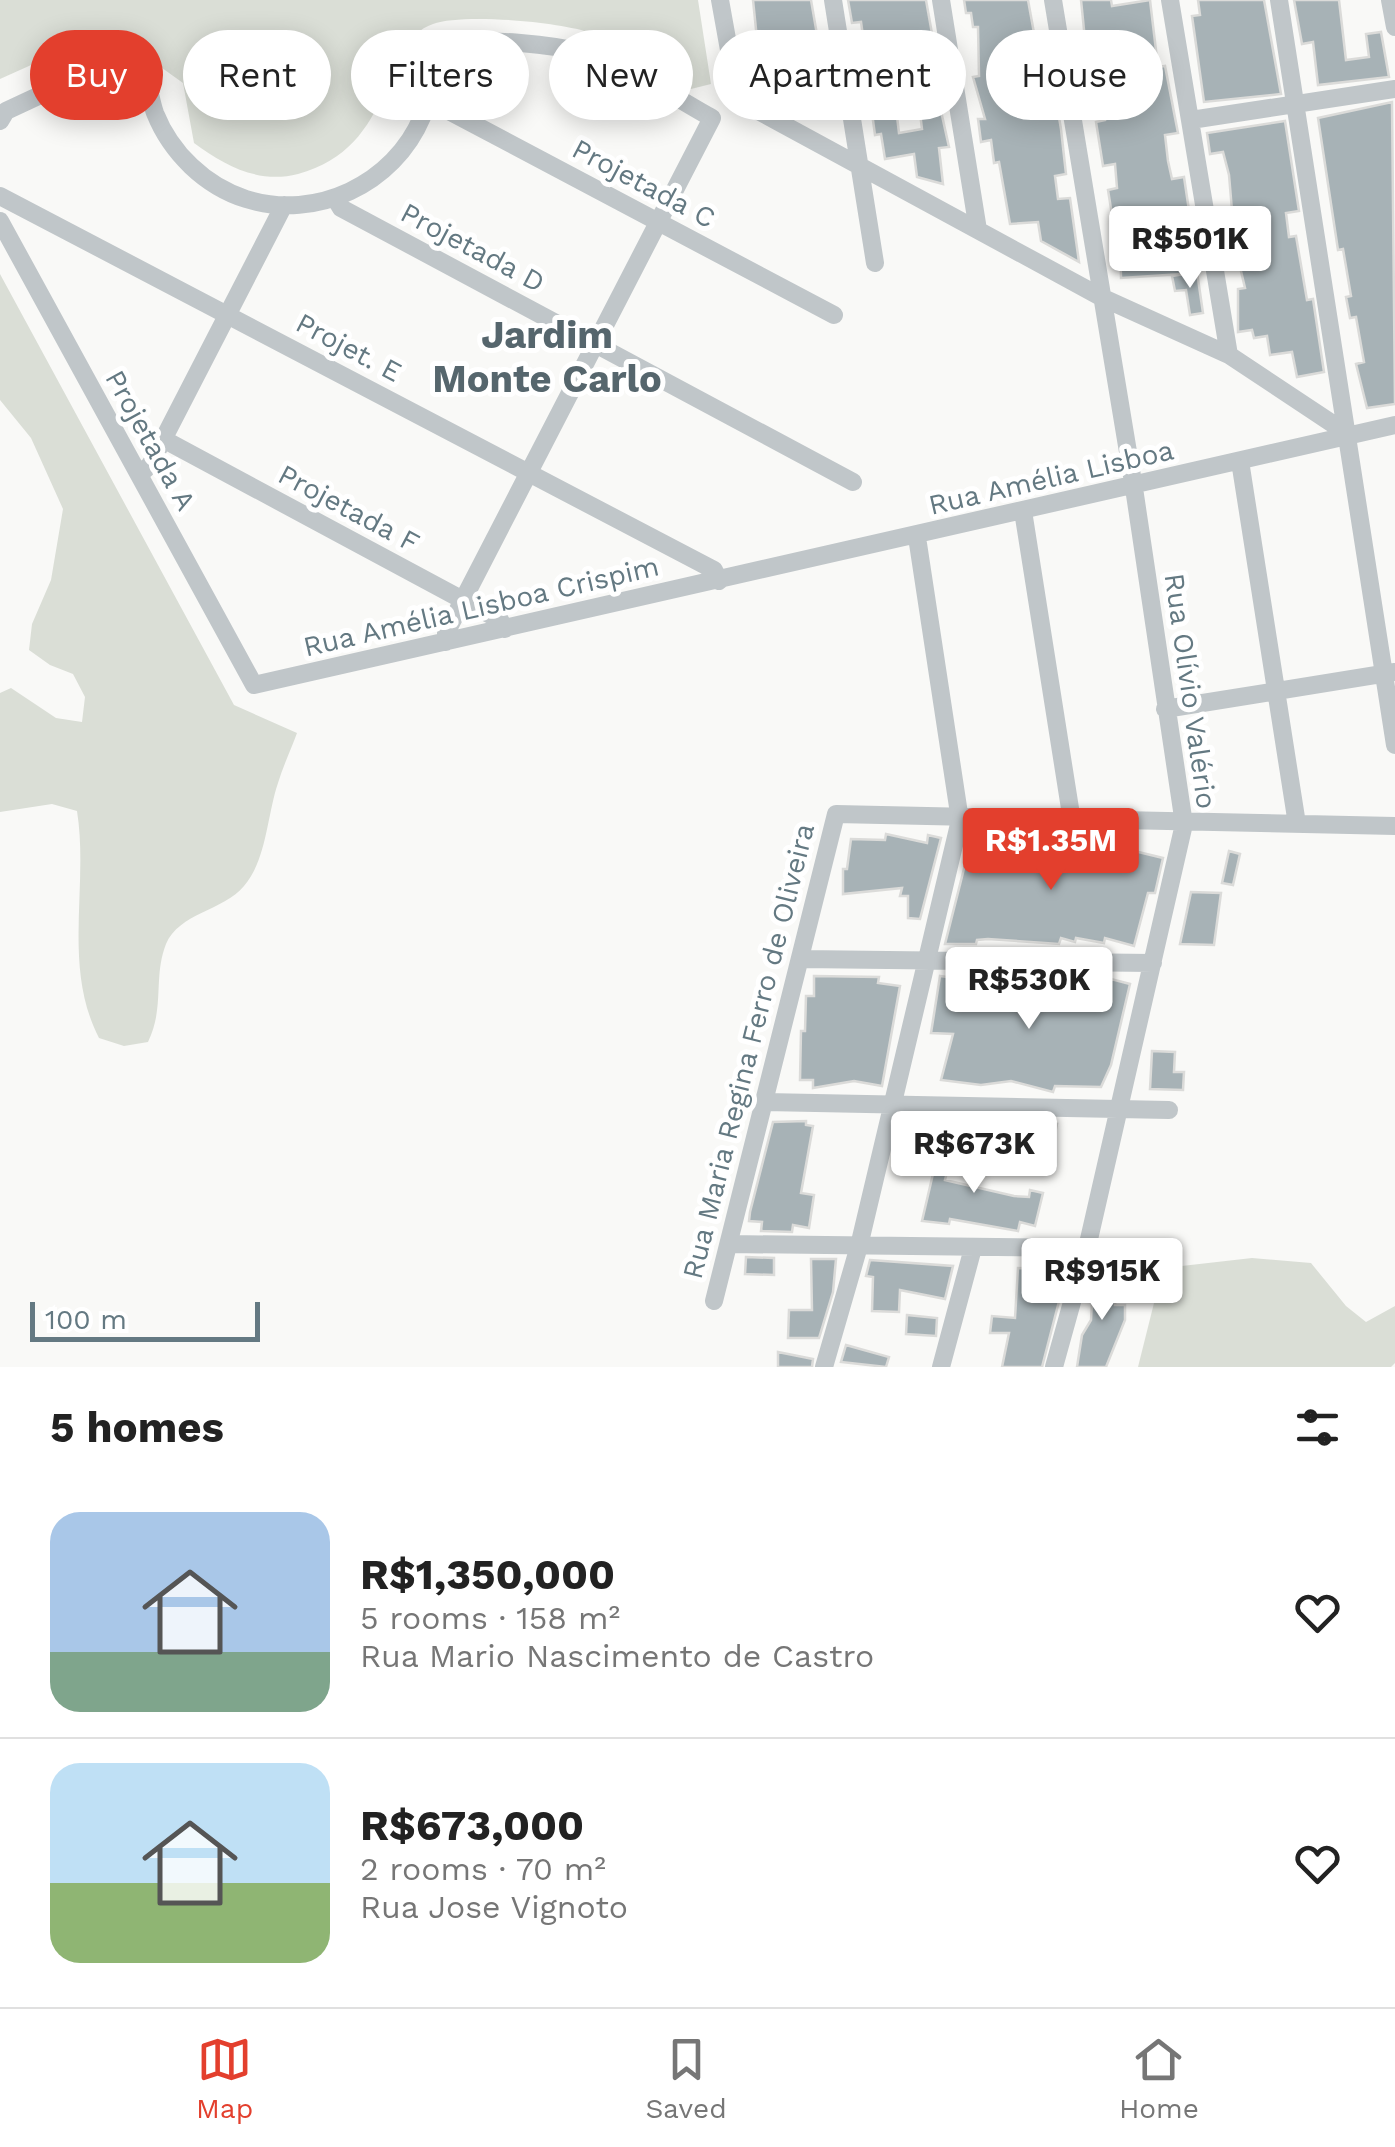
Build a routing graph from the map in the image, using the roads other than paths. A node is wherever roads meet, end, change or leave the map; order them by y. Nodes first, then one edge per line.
1 (720, 0) edge
2 (833, 0) edge
3 (941, 0) edge
4 (1053, 0) edge
5 (1170, 0) edge
6 (1279, 0) edge
7 (1390, 0) edge
8 (1395, 28) edge
9 (529, 47) edge
10 (1395, 89) edge
11 (1295, 106) junction
12 (419, 120) edge
13 (466, 120) edge
14 (1191, 120) junction
15 (0, 122) edge
16 (860, 164) junction
17 (0, 196) edge
18 (335, 198) junction
19 (284, 205) junction
20 (0, 221) edge
21 (660, 223) junction
22 (978, 230) junction
23 (874, 263) dead end
24 (1101, 298) junction
25 (227, 314) junction
26 (834, 315) dead end
27 (596, 345) junction
28 (1229, 355) junction
29 (1395, 425) edge
30 (1348, 434) junction
31 (163, 439) junction
32 (1240, 461) junction
33 (529, 473) junction
34 (139, 474) junction
35 (852, 482) dead end
36 (1134, 488) junction
37 (1023, 511) junction
38 (916, 537) junction
39 (719, 581) junction
40 (463, 600) junction
41 (505, 629) junction
42 (446, 642) junction
43 (1389, 674) edge
44 (254, 685) joint
45 (1275, 690) junction
46 (1165, 708) junction
47 (1395, 746) edge
48 (960, 820) junction
49 (1072, 821) junction
50 (1184, 824) junction
51 (1297, 824) junction
52 (1395, 826) edge
53 (801, 959) junction
54 (926, 962) junction
55 (1153, 963) junction
56 (764, 1102) junction
57 (894, 1103) junction
58 (1119, 1109) junction
59 (1169, 1110) dead end
60 (729, 1244) junction
61 (859, 1246) junction
62 (974, 1248) junction
63 (1088, 1248) junction
64 (714, 1301) dead end
65 (824, 1367) edge
66 (941, 1367) edge
67 (1054, 1367) edge

1 - 16 street
2 - 16 street
3 - 22 street
4 - 24 street, Rua Olívio Valério
5 - 14 street
6 - 11 street
7 - 8 street
9 - 21 street
10 - 11 street
11 - 14 street
11 - 30 street
12 - 18 street
13 - 21 street, Projetada C
14 - 28 street
15 - 19 street
16 - 22 street
16 - 23 street
17 - 25 street, Projet. E
18 - 19 street
18 - 27 street, Projetada D
19 - 25 street
20 - 34 street, Projetada A
21 - 26 street, Projetada C
21 - 27 street
22 - 24 street
24 - 28 street
24 - 36 street, Rua Olívio Valério
25 - 31 street
25 - 33 street, Projet. E
27 - 33 street
27 - 35 street, Projetada D
28 - 30 street
29 - 30 street, Rua Amélia Lisboa
30 - 32 street, Rua Amélia Lisboa
30 - 43 street
31 - 34 street
31 - 40 street, Projetada F
32 - 36 street, Rua Amélia Lisboa
32 - 45 street
33 - 39 street, Projet. E
33 - 40 street
34 - 44 street, Projetada A
36 - 37 street, Rua Amélia Lisboa
36 - 46 street, Rua Olívio Valério
37 - 38 street, Rua Amélia Lisboa
37 - 49 street
38 - 39 street, Rua Amélia Lisboa
38 - 48 street
39 - 41 street, Rua Amélia Lisboa Crispim
40 - 41 street, Projetada F
40 - 42 street
41 - 42 street, Rua Amélia Lisboa Crispim
42 - 44 street, Rua Amélia Lisboa Crispim
43 - 45 street
43 - 47 street
45 - 46 street
45 - 51 street
46 - 50 street, Rua Olívio Valério
48 - 49 street
48 - 53 street, Rua Maria Regina Ferro de Oliveira
48 - 54 street
49 - 50 street
50 - 51 street
50 - 55 street, Rua Olívio Valério
51 - 52 street
53 - 54 street
53 - 56 street, Rua Maria Regina Ferro de Oliveira
54 - 55 street
54 - 57 street
55 - 58 street, Rua Olívio Valério
56 - 57 street
56 - 60 street, Rua Maria Regina Ferro de Oliveira
57 - 58 street
57 - 61 street
58 - 59 street
58 - 63 street, Rua Olívio Valério
60 - 61 street
60 - 64 street, Rua Maria Regina Ferro de Oliveira
61 - 62 street
61 - 65 street
62 - 63 street
62 - 66 street
63 - 67 street, Rua Olívio Valério

